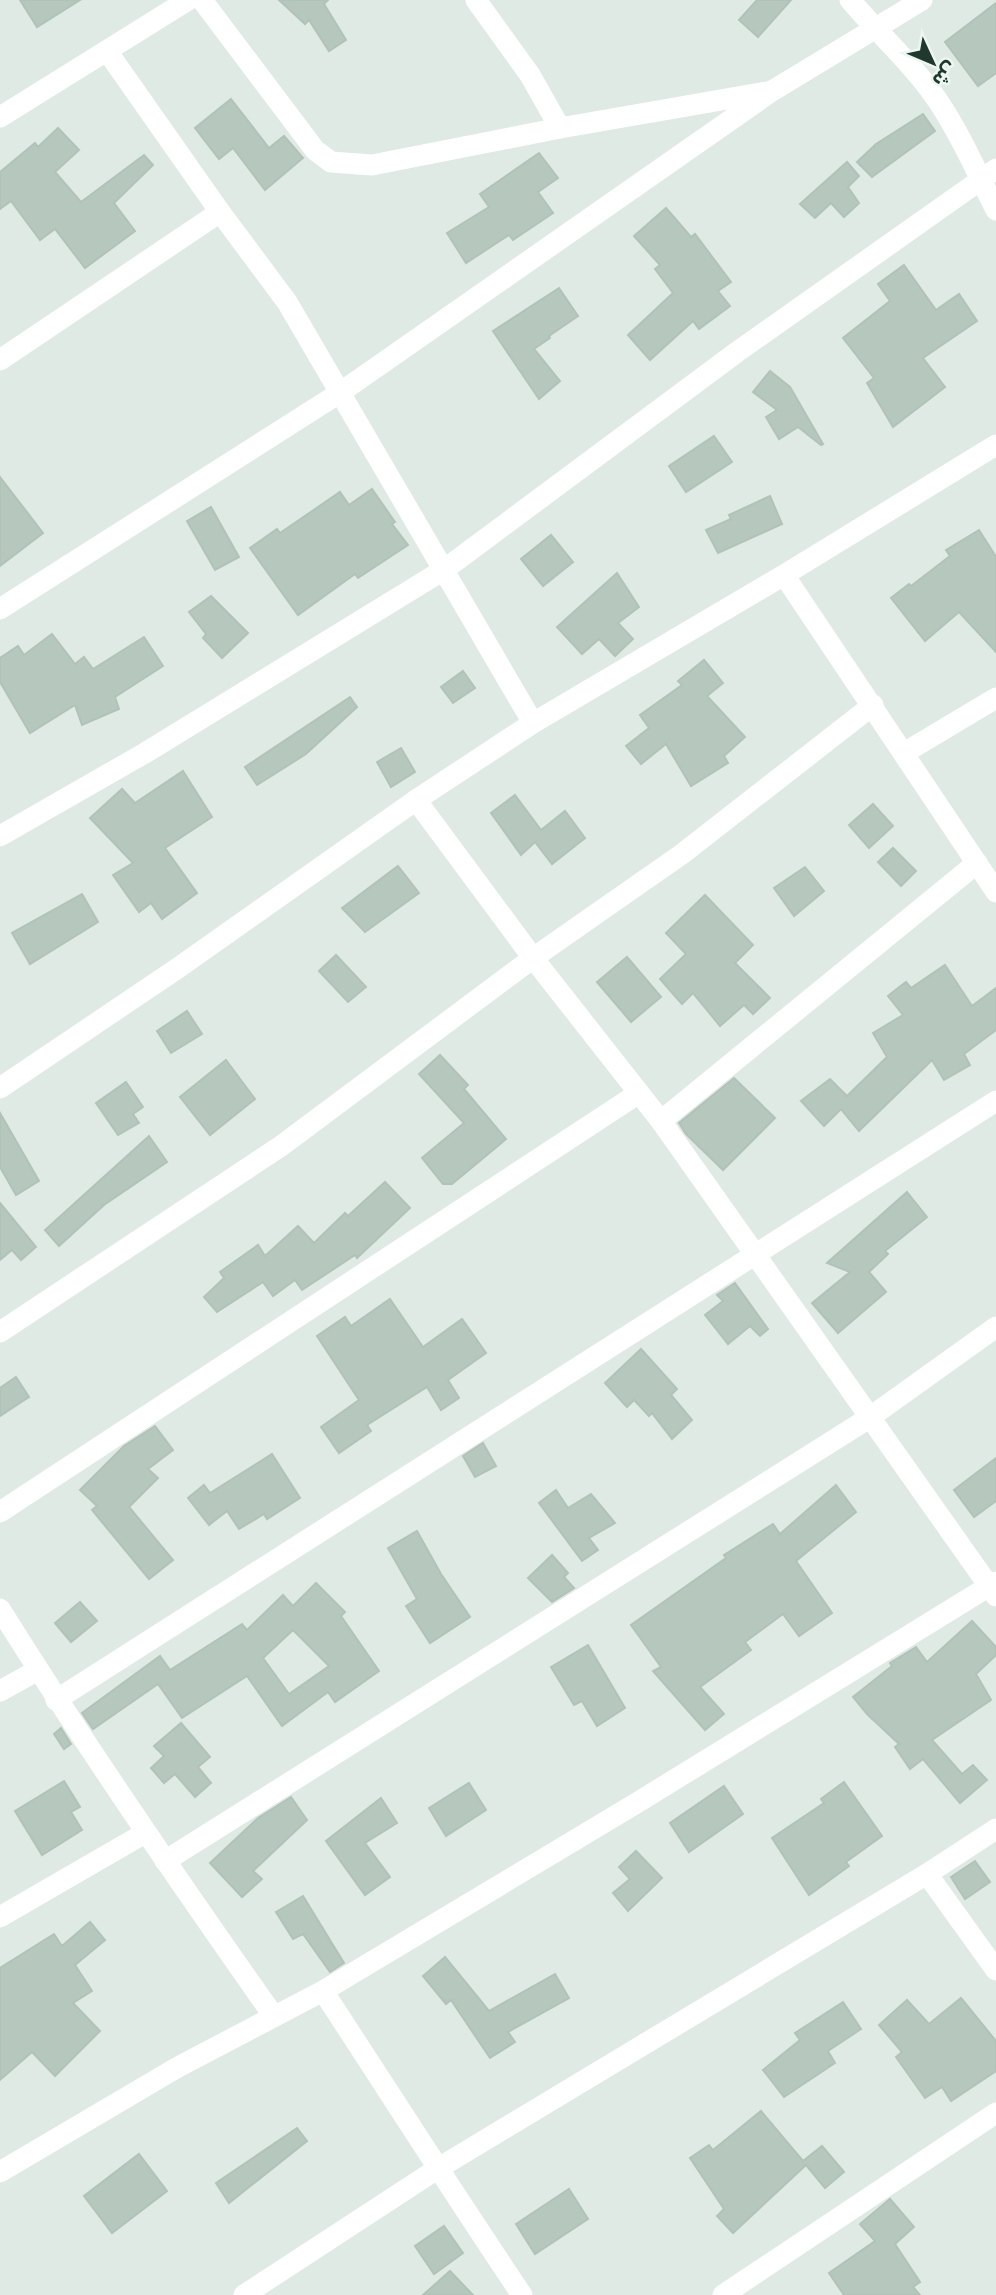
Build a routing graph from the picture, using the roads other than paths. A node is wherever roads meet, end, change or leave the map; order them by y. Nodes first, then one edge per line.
1 (188, 0) edge
2 (202, 0) edge
3 (476, 0) edge
4 (850, 0) edge
5 (922, 0) edge
6 (875, 30) junction
7 (107, 51) junction
8 (772, 91) junction
9 (0, 117) edge
10 (560, 128) junction
11 (988, 175) edge
12 (996, 210) edge
13 (220, 212) junction
14 (0, 360) edge
15 (341, 392) junction
16 (996, 445) edge
17 (444, 569) junction
18 (784, 575) junction
19 (0, 609) edge
20 (996, 698) edge
21 (873, 705) junction
22 (533, 723) junction
23 (904, 753) junction
24 (416, 800) junction
25 (0, 836) edge
26 (977, 863) junction
27 (996, 892) edge
28 (533, 958) junction
29 (0, 1088) edge
30 (639, 1093) junction
31 (996, 1101) edge
32 (660, 1121) junction
33 (756, 1256) junction
34 (996, 1327) edge
35 (0, 1332) edge
36 (869, 1418) junction
37 (0, 1512) edge
38 (994, 1588) edge
39 (0, 1609) edge
40 (38, 1670) junction
41 (0, 1691) edge
42 (56, 1700) junction
43 (996, 1829) edge
44 (145, 1833) junction
45 (164, 1861) junction
46 (927, 1874) junction
47 (0, 1917) edge
48 (996, 1970) edge
49 (323, 1991) junction
50 (273, 2015) junction
51 (996, 2113) edge
52 (437, 2169) junction
53 (0, 2172) edge
54 (244, 2295) edge
55 (522, 2295) edge
56 (723, 2295) edge

1 - 7 street
2 - 10 street
3 - 10 street
4 - 6 street
5 - 6 street
6 - 8 street
6 - 11 street
7 - 9 street
7 - 13 street
8 - 10 street
8 - 15 street
11 - 12 street
11 - 17 street
13 - 14 street
13 - 15 street
15 - 17 street
15 - 19 street
16 - 18 street
17 - 22 street
17 - 25 street
18 - 21 street
18 - 22 street
20 - 23 street
21 - 23 street
21 - 28 street
22 - 24 street
23 - 26 street
24 - 28 street
24 - 29 street
26 - 27 street
26 - 32 street
28 - 30 street
28 - 35 street
30 - 32 street
30 - 37 street
31 - 33 street
32 - 33 street
33 - 36 street
33 - 42 street
34 - 36 street
36 - 38 street
36 - 45 street
38 - 49 street
39 - 40 street
40 - 41 street
40 - 42 street
42 - 44 street
43 - 46 street
44 - 45 street
44 - 47 street
45 - 50 street
46 - 48 street
46 - 52 street
49 - 50 street
49 - 52 street
50 - 53 street
51 - 56 street
52 - 54 street
52 - 55 street

